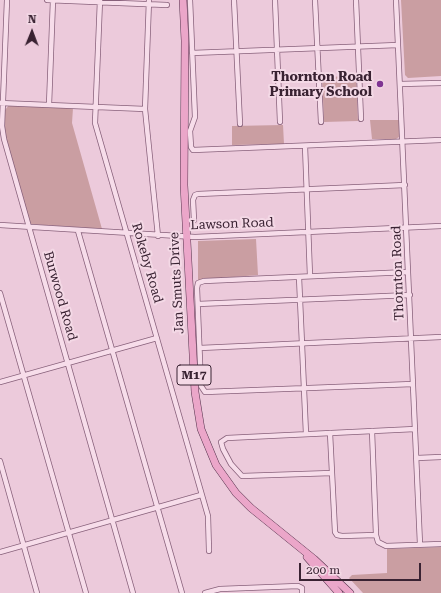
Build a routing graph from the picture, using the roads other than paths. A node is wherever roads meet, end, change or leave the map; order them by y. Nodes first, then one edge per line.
1 (7, 0) edge
2 (47, 0) edge
3 (53, 0) edge
4 (183, 0) edge
5 (190, 0) edge
6 (234, 0) edge
7 (275, 0) edge
8 (315, 0) edge
9 (356, 0) edge
10 (396, 0) edge
11 (100, 1) edge
12 (149, 2) edge
13 (167, 5) dead end
14 (398, 45) junction
15 (358, 46) junction
16 (318, 48) junction
17 (277, 50) junction
18 (236, 51) junction
19 (192, 53) junction
20 (441, 83) edge
21 (400, 84) junction
22 (2, 103) edge
23 (49, 105) junction
24 (95, 107) junction
25 (145, 109) junction
26 (361, 119) dead end
27 (280, 122) dead end
28 (321, 122) dead end
29 (240, 124) dead end
30 (441, 140) edge
31 (403, 141) junction
32 (305, 146) junction
33 (405, 185) junction
34 (307, 189) junction
35 (194, 220) dead end
36 (0, 225) edge
37 (441, 226) edge
38 (29, 228) junction
39 (407, 228) junction
40 (78, 231) junction
41 (308, 232) junction
42 (127, 234) junction
43 (158, 236) junction
44 (187, 237) junction
45 (408, 272) junction
46 (310, 276) junction
47 (299, 277) junction
48 (0, 293) edge
49 (410, 295) junction
50 (300, 300) junction
51 (198, 304) junction
52 (157, 338) junction
53 (441, 338) edge
54 (412, 339) junction
55 (302, 344) junction
56 (200, 348) junction
57 (112, 350) junction
58 (68, 363) junction
59 (24, 375) junction
60 (0, 382) edge
61 (413, 384) junction
62 (304, 388) junction
63 (415, 429) junction
64 (372, 431) junction
65 (330, 433) junction
66 (306, 434) junction
67 (441, 457) edge
68 (417, 458) junction
69 (0, 461) edge
70 (332, 473) junction
71 (201, 495) junction
72 (157, 507) junction
73 (112, 520) junction
74 (69, 532) junction
75 (282, 533) junction
76 (376, 535) junction
77 (420, 544) junction
78 (441, 544) edge
79 (24, 545) junction
80 (210, 551) dead end
81 (0, 552) edge
82 (242, 591) edge
83 (38, 593) edge
84 (86, 593) edge
85 (133, 593) edge
86 (182, 593) edge
87 (205, 593) edge
88 (302, 593) edge
89 (339, 593) edge
90 (350, 593) edge

1 - 22 street, Burwood Road
2 - 3 street
3 - 11 street
3 - 23 street
4 - 44 main road, Jan Smuts Drive / M17
5 - 19 street
6 - 18 street
7 - 17 street
8 - 16 street
9 - 15 street
10 - 14 street, Thornton Road
11 - 12 street
11 - 24 street, Rokeby Road
12 - 13 street
12 - 25 street
14 - 15 street
14 - 21 street, Thornton Road
15 - 16 street
15 - 26 street
16 - 17 street
16 - 28 street
17 - 18 street
17 - 27 street
18 - 19 street
18 - 29 street
19 - 32 street
20 - 21 street
21 - 31 street, Thornton Road
22 - 23 street
22 - 38 street, Burwood Road
23 - 24 street
24 - 25 street
24 - 42 street, Rokeby Road
25 - 43 street
30 - 31 street
31 - 32 street
31 - 33 street, Thornton Road
32 - 34 street
33 - 34 street
33 - 39 street, Thornton Road
34 - 35 street
34 - 41 street
36 - 38 street, Lawson Road
37 - 39 street, Lawson Road
38 - 40 street, Lawson Road
38 - 58 street, Burwood Road
39 - 41 street, Lawson Road
39 - 45 street, Thornton Road
40 - 42 street, Lawson Road
40 - 57 street
41 - 44 street, Lawson Road
41 - 46 street
42 - 43 street, Lawson Road
42 - 52 street, Rokeby Road
43 - 44 street, Lawson Road
44 - 75 main road, Jan Smuts Drive / M17
45 - 46 street
45 - 49 street, Thornton Road
46 - 47 street
47 - 50 street
47 - 51 street
48 - 59 street
49 - 50 street
49 - 54 street, Thornton Road
50 - 51 street
50 - 55 street
51 - 56 street
52 - 57 street
52 - 71 street, Rokeby Road
53 - 54 street
54 - 55 street
54 - 61 street, Thornton Road
55 - 56 street
55 - 62 street
56 - 62 street
57 - 58 street
57 - 72 street
58 - 59 street
58 - 73 street, Burwood Road
59 - 60 street
59 - 74 street
61 - 62 street
61 - 63 street, Thornton Road
62 - 66 street
63 - 64 street
63 - 68 street, Thornton Road
64 - 65 street
64 - 76 street
65 - 66 street
65 - 70 street
66 - 70 street
67 - 68 street
68 - 77 street, Thornton Road
69 - 79 street
70 - 76 street
71 - 72 street
71 - 80 street, Rokeby Road
72 - 73 street
72 - 86 street
73 - 74 street
73 - 85 street, Burwood Road
74 - 79 street
74 - 84 street
75 - 89 main road, Jan Smuts Drive / M17
75 - 90 main road, Jan Smuts Drive / M17
76 - 77 street
77 - 78 street
79 - 81 street
79 - 83 street
82 - 87 street
82 - 88 street

